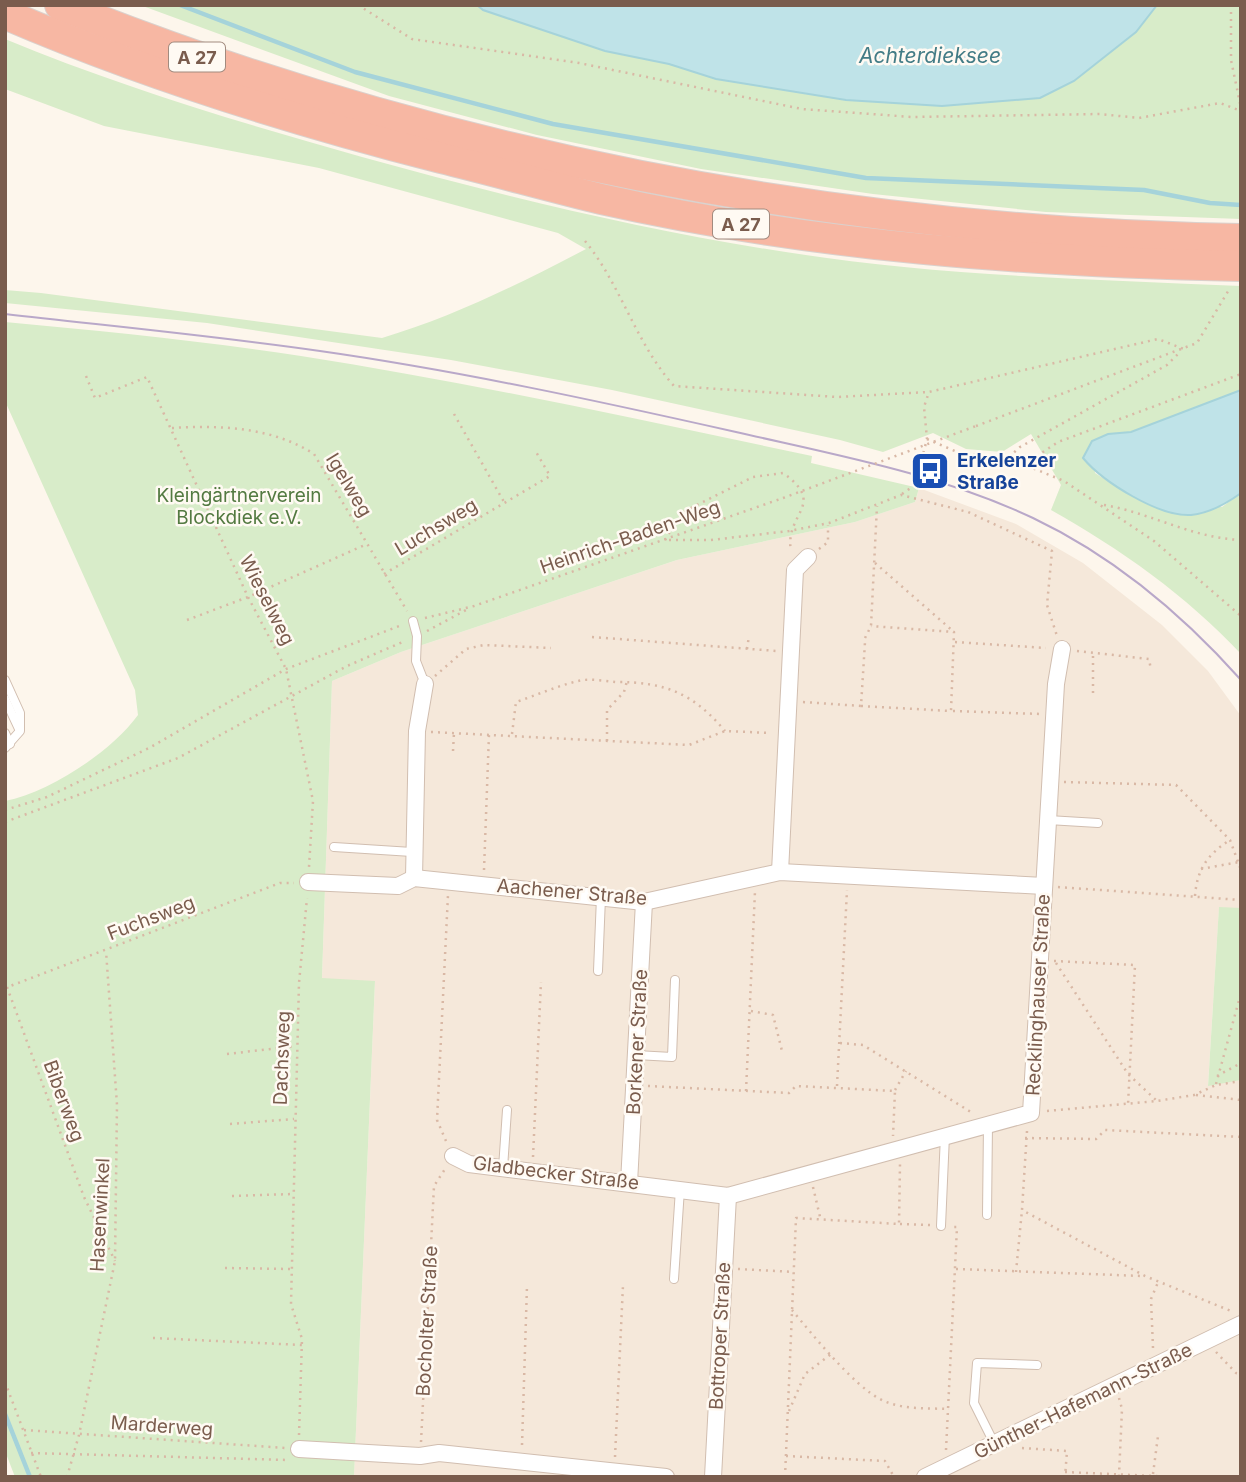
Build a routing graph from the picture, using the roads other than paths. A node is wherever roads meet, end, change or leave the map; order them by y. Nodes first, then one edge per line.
1 (60, 5) edge
2 (5, 14) edge
3 (1241, 239) edge
4 (1238, 274) edge
5 (808, 557) road end
6 (413, 621) road end
7 (1062, 649) road end
8 (5, 680) edge
9 (425, 684) joint
10 (5, 699) edge
11 (20, 731) junction
12 (5, 733) edge
13 (8, 746) edge
14 (1048, 820) junction
15 (1098, 823) dead end
16 (334, 847) dead end
17 (412, 852) junction
18 (780, 872) junction
19 (414, 878) junction
20 (308, 882) road end
21 (1045, 886) junction
22 (601, 897) junction
23 (644, 902) junction
24 (598, 971) dead end
25 (675, 981) dead end
26 (636, 1055) junction
27 (507, 1110) dead end
28 (988, 1124) junction
29 (945, 1135) junction
30 (453, 1156) road end
31 (503, 1168) junction
32 (629, 1183) junction
33 (680, 1189) junction
34 (728, 1196) junction
35 (987, 1215) dead end
36 (941, 1226) dead end
37 (674, 1279) dead end
38 (1241, 1324) edge
39 (1037, 1365) dead end
40 (994, 1443) junction
41 (299, 1455) road end
42 (666, 1477) edge
43 (713, 1477) edge
44 (925, 1477) edge

1 - 3 highway, A 27
2 - 4 highway, A 27
5 - 18 street
6 - 9 lane
7 - 14 street, Recklinghauser Straße
8 - 11 lane
9 - 17 street
10 - 11 lane
11 - 13 lane
12 - 13 lane
14 - 15 lane
14 - 21 street, Recklinghauser Straße
16 - 17 lane
17 - 19 street
18 - 21 street, Aachener Straße
18 - 23 street, Aachener Straße
19 - 20 street, Aachener Straße
19 - 22 street, Aachener Straße
21 - 28 street, Recklinghauser Straße
22 - 23 street, Aachener Straße
22 - 24 lane
23 - 26 street, Borkener Straße
25 - 26 lane
26 - 32 street, Borkener Straße
27 - 31 lane
28 - 29 street, Recklinghauser Straße
28 - 35 lane
29 - 34 street, Recklinghauser Straße
29 - 36 lane
30 - 31 street, Gladbecker Straße
31 - 32 street, Gladbecker Straße
32 - 33 street, Gladbecker Straße
33 - 34 street, Gladbecker Straße
33 - 37 lane
34 - 43 street, Bottroper Straße
38 - 40 street, Günther-Hafemann-Straße
39 - 40 lane
40 - 44 street, Günther-Hafemann-Straße
41 - 42 street

